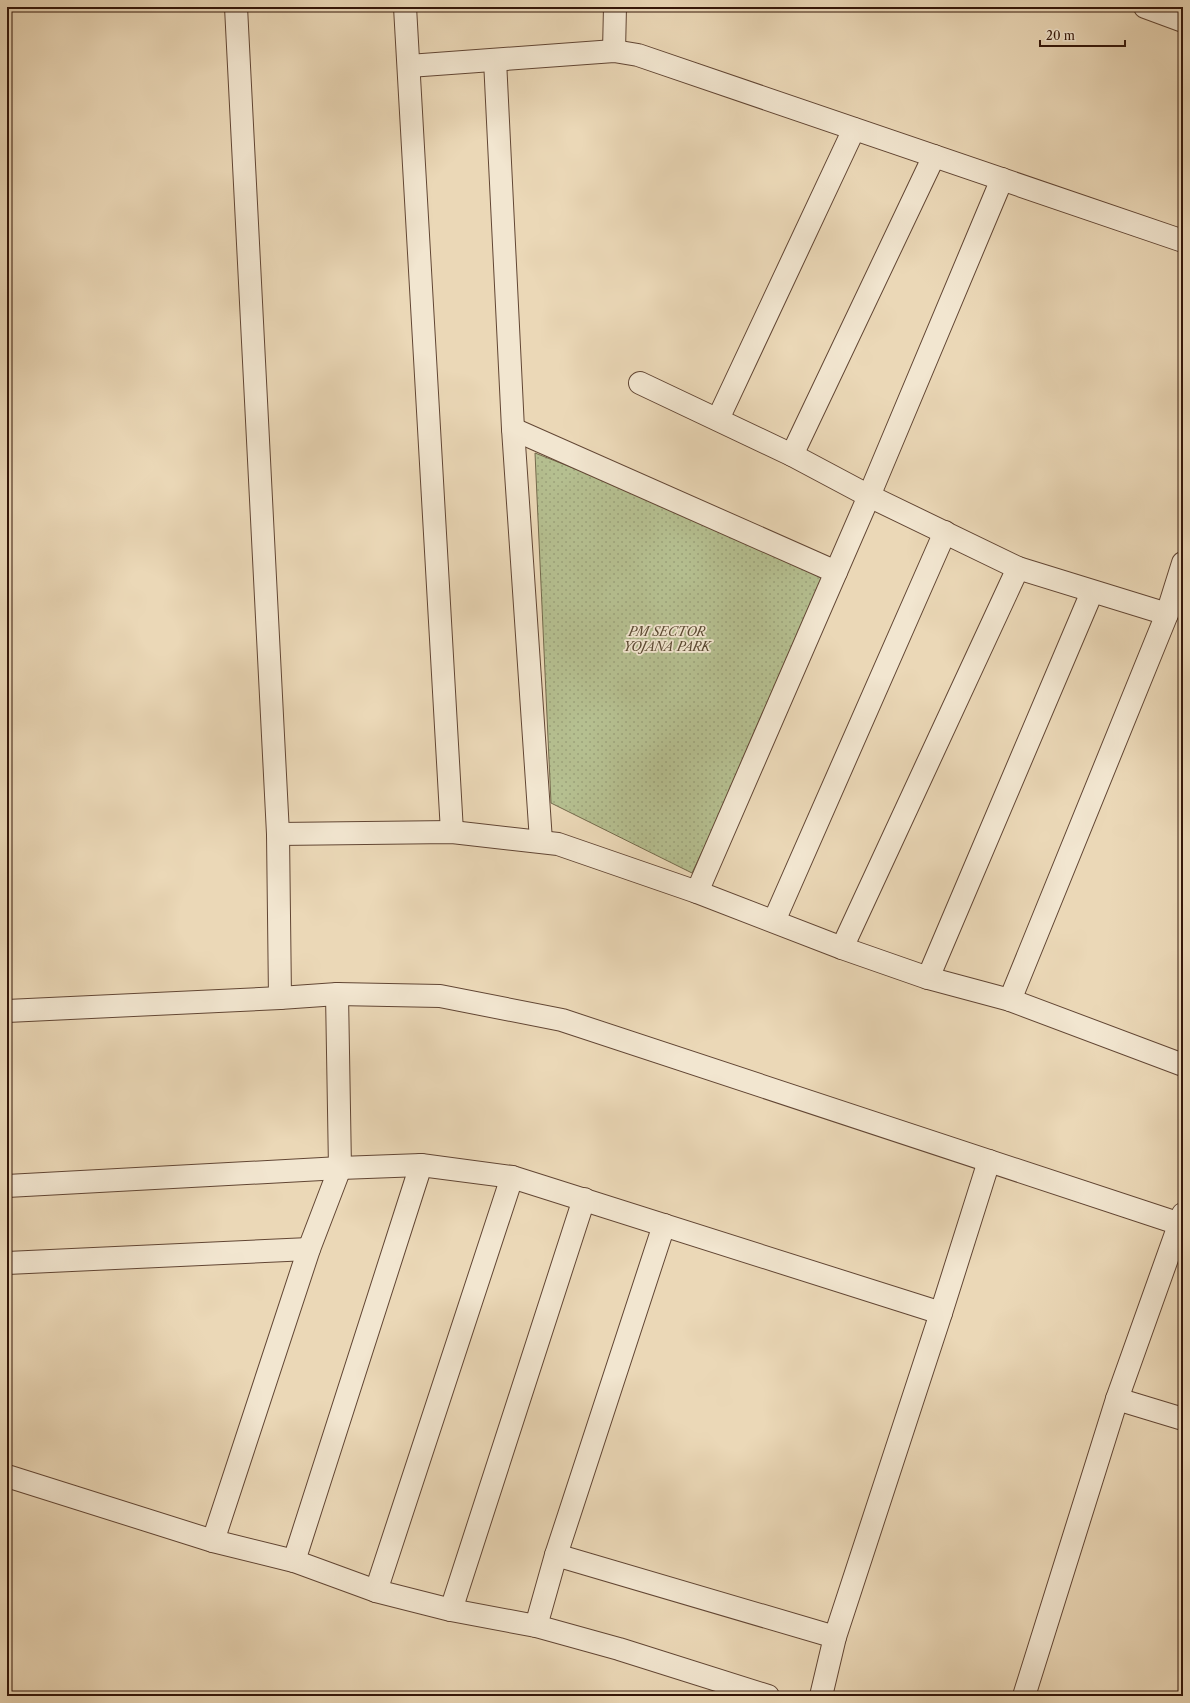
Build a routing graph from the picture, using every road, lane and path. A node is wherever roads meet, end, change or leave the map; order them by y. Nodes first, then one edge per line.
1 (236, 7) edge
2 (405, 7) edge
3 (615, 7) edge
4 (1145, 7) edge
5 (1183, 21) edge
6 (614, 51) junction
7 (495, 60) junction
8 (409, 66) junction
9 (854, 129) junction
10 (934, 156) junction
11 (1002, 179) junction
12 (1183, 241) edge
13 (640, 383) dead end
14 (718, 419) junction
15 (513, 429) junction
16 (792, 455) junction
17 (869, 496) junction
18 (945, 532) junction
19 (1183, 563) edge
20 (1018, 568) junction
21 (836, 572) junction
22 (1092, 592) junction
23 (1167, 614) junction
24 (452, 832) junction
25 (278, 834) junction
26 (541, 841) junction
27 (697, 892) junction
28 (774, 921) junction
29 (842, 948) junction
30 (928, 978) junction
31 (337, 994) junction
32 (280, 998) junction
33 (1010, 1000) junction
34 (7, 1011) edge
35 (1183, 1065) edge
36 (989, 1161) junction
37 (421, 1165) junction
38 (340, 1168) junction
39 (512, 1177) junction
40 (7, 1186) edge
41 (584, 1200) junction
42 (1182, 1219) edge
43 (664, 1225) junction
44 (310, 1249) junction
45 (7, 1263) edge
46 (941, 1313) junction
47 (1117, 1399) junction
48 (1183, 1420) edge
49 (7, 1476) edge
50 (213, 1541) junction
51 (556, 1555) junction
52 (294, 1561) junction
53 (376, 1592) junction
54 (451, 1610) junction
55 (536, 1626) junction
56 (835, 1637) junction
57 (768, 1696) edge
58 (821, 1696) edge
59 (1024, 1696) edge

1 - 25 street
2 - 8 street
3 - 6 street
4 - 5 street
6 - 7 street
6 - 9 street
7 - 8 street
7 - 15 street
8 - 24 street
9 - 10 street
9 - 14 street
10 - 11 street
10 - 16 street
11 - 12 street
11 - 17 street
13 - 14 street
14 - 16 street
15 - 21 street
15 - 26 street
16 - 17 street
17 - 18 street
17 - 21 street
18 - 20 street
18 - 28 street
19 - 23 street
20 - 22 street
20 - 29 street
21 - 27 street
22 - 23 street
22 - 30 street
23 - 33 street
24 - 25 street
24 - 26 street
25 - 32 street
26 - 27 street
27 - 28 street
28 - 29 street
29 - 30 street
30 - 33 street
31 - 32 street
31 - 36 street
31 - 38 street
32 - 34 street
33 - 35 street
36 - 42 street
36 - 46 street
37 - 38 street
37 - 39 street
37 - 52 street
38 - 40 street
38 - 44 street
39 - 41 street
39 - 53 street
41 - 43 street
41 - 54 street
42 - 47 street
43 - 46 street
43 - 51 street
44 - 45 street
44 - 50 street
46 - 56 street
47 - 48 street
47 - 59 street
49 - 50 street
50 - 52 street
51 - 55 street
51 - 56 street
52 - 53 street
53 - 54 street
54 - 55 street
55 - 57 street
56 - 58 street

